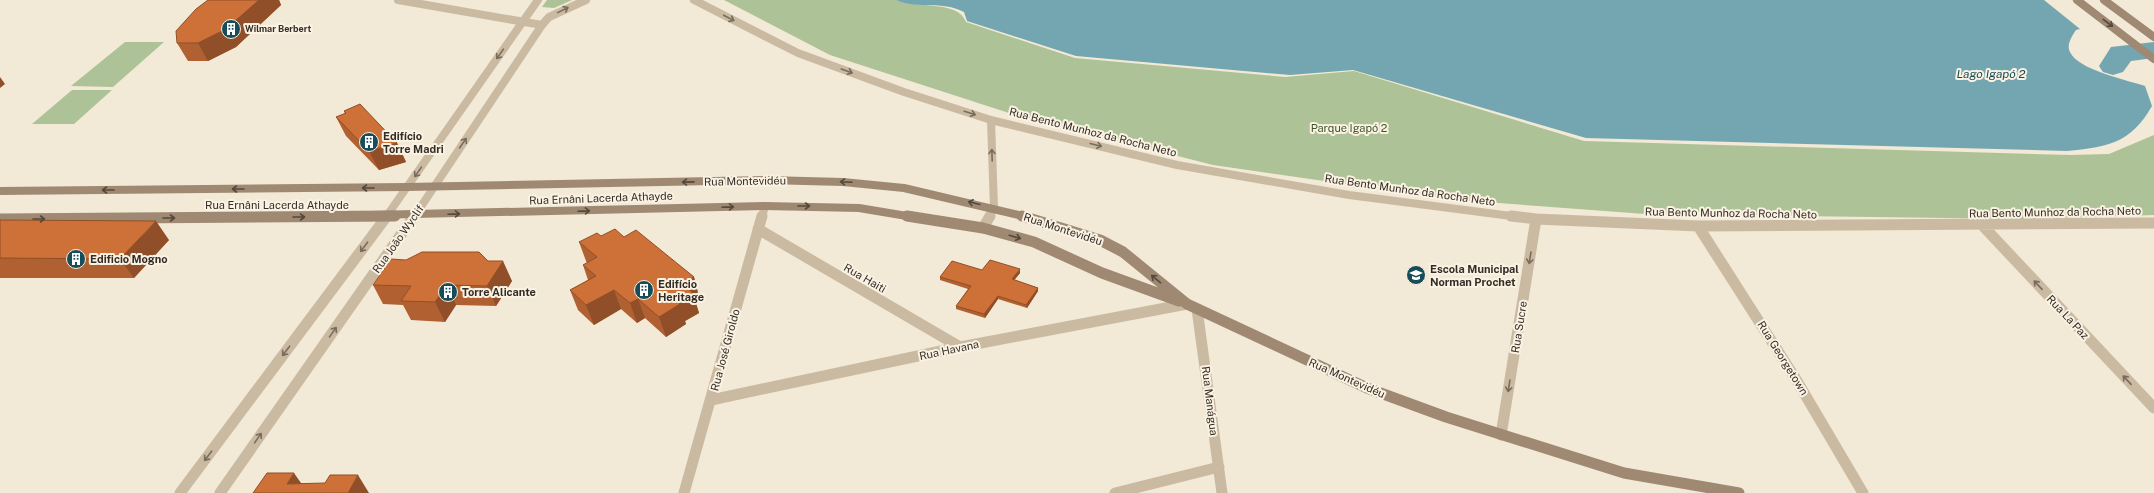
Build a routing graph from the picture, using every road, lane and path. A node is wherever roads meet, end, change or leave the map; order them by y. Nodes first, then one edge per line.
1 (398, 0) edge
2 (538, 0) edge
3 (586, 0) edge
4 (694, 0) edge
5 (2077, 0) edge
6 (2104, 0) edge
7 (523, 22) junction
8 (542, 24) junction
9 (2154, 37) edge
10 (2154, 59) edge
11 (991, 120) junction
12 (407, 187) junction
13 (434, 187) junction
14 (0, 191) edge
15 (765, 206) junction
16 (994, 208) junction
17 (415, 215) junction
18 (387, 216) junction
19 (1536, 219) junction
20 (0, 220) edge
21 (2154, 223) edge
22 (1698, 226) junction
23 (1983, 226) junction
24 (983, 228) junction
25 (758, 230) junction
26 (1186, 304) junction
27 (1197, 309) junction
28 (960, 347) junction
29 (711, 400) junction
30 (2154, 408) edge
31 (1501, 435) junction
32 (1219, 468) junction
33 (180, 493) edge
34 (220, 493) edge
35 (684, 493) edge
36 (1115, 493) edge
37 (1222, 493) edge
38 (1739, 493) edge
39 (1863, 493) edge

1 - 7 street
2 - 7 street, Rua João Wyclif
8 -> 3 street, Rua João Wyclif
4 -> 11 street, Rua Bento Munhoz da Rocha Neto
5 -> 10 street
6 - 9 street
7 - 8 street
7 -> 12 street, Rua João Wyclif
13 -> 8 street, Rua João Wyclif
16 -> 11 street
11 -> 19 street, Rua Bento Munhoz da Rocha Neto
12 - 13 street, Rua Montevidéu
12 -> 14 street, Rua Ernâni Lacerda Athayde
12 - 18 street, Rua João Wyclif
16 -> 13 street, Rua Montevidéu
13 - 17 street, Rua João Wyclif
17 -> 15 street, Rua Ernâni Lacerda Athayde
15 -> 24 street, Rua Ernâni Lacerda Athayde
15 - 25 street, Rua José Giroldo
16 - 24 street
26 -> 16 street, Rua Montevidéu
17 - 18 street, Rua Ernâni Lacerda Athayde
34 -> 17 street, Rua João Wyclif
20 -> 18 street, Rua Ernâni Lacerda Athayde
18 -> 33 street, Rua João Wyclif
19 - 22 street, Rua Bento Munhoz da Rocha Neto
19 -> 31 street, Rua Sucre
21 - 23 street, Rua Bento Munhoz da Rocha Neto
22 - 23 street, Rua Bento Munhoz da Rocha Neto
22 - 39 street, Rua Georgetown
30 -> 23 street, Rua La Paz
24 -> 26 street, Rua Ernâni Lacerda Athayde
25 - 28 street, Rua Haiti
25 - 29 street, Rua José Giroldo
26 - 27 street, Rua Montevidéu
26 - 28 street, Rua Havana
27 - 31 street, Rua Montevidéu
27 - 32 street, Rua Manágua
28 - 29 street, Rua Havana
29 - 35 street, Rua José Giroldo
31 - 38 street, Rua Montevidéu
32 - 36 street
32 - 37 street, Rua Manágua

